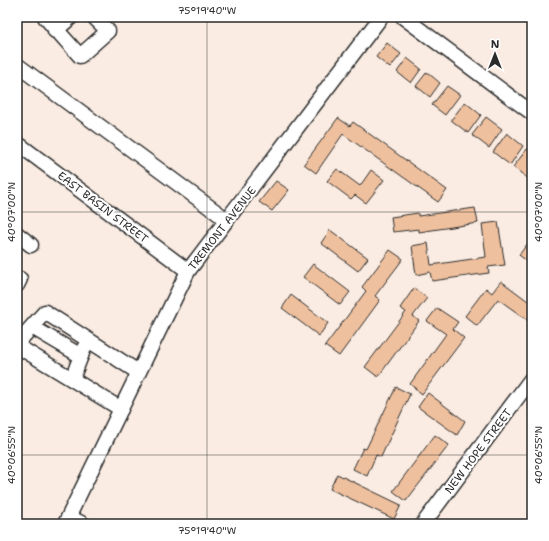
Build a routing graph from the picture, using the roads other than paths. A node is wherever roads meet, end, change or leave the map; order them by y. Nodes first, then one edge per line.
1 (45, 17) edge
2 (71, 17) edge
3 (94, 17) edge
4 (381, 17) edge
5 (404, 17) edge
6 (55, 31) junction
7 (17, 65) edge
8 (532, 113) edge
9 (17, 143) edge
10 (227, 220) junction
11 (17, 234) edge
12 (31, 244) dead end
13 (188, 271) junction
14 (32, 327) junction
15 (87, 340) junction
16 (81, 356) junction
17 (138, 372) junction
18 (532, 378) edge
19 (72, 379) junction
20 (121, 409) junction
21 (67, 520) edge
22 (83, 524) edge
23 (423, 524) edge

1 - 6 street
2 - 6 street
3 - 6 street
4 - 10 street, TREMONT AVENUE
5 - 8 street
7 - 10 street
9 - 13 street, EAST BASIN STREET
10 - 13 street, TREMONT AVENUE
11 - 12 street
13 - 17 street, TREMONT AVENUE
14 - 15 street
14 - 16 street
14 - 19 street
15 - 16 street
15 - 17 street
16 - 19 street
17 - 20 street, TREMONT AVENUE
18 - 23 street, NEW HOPE STREET
19 - 20 street
20 - 21 street, TREMONT AVENUE
21 - 22 street

